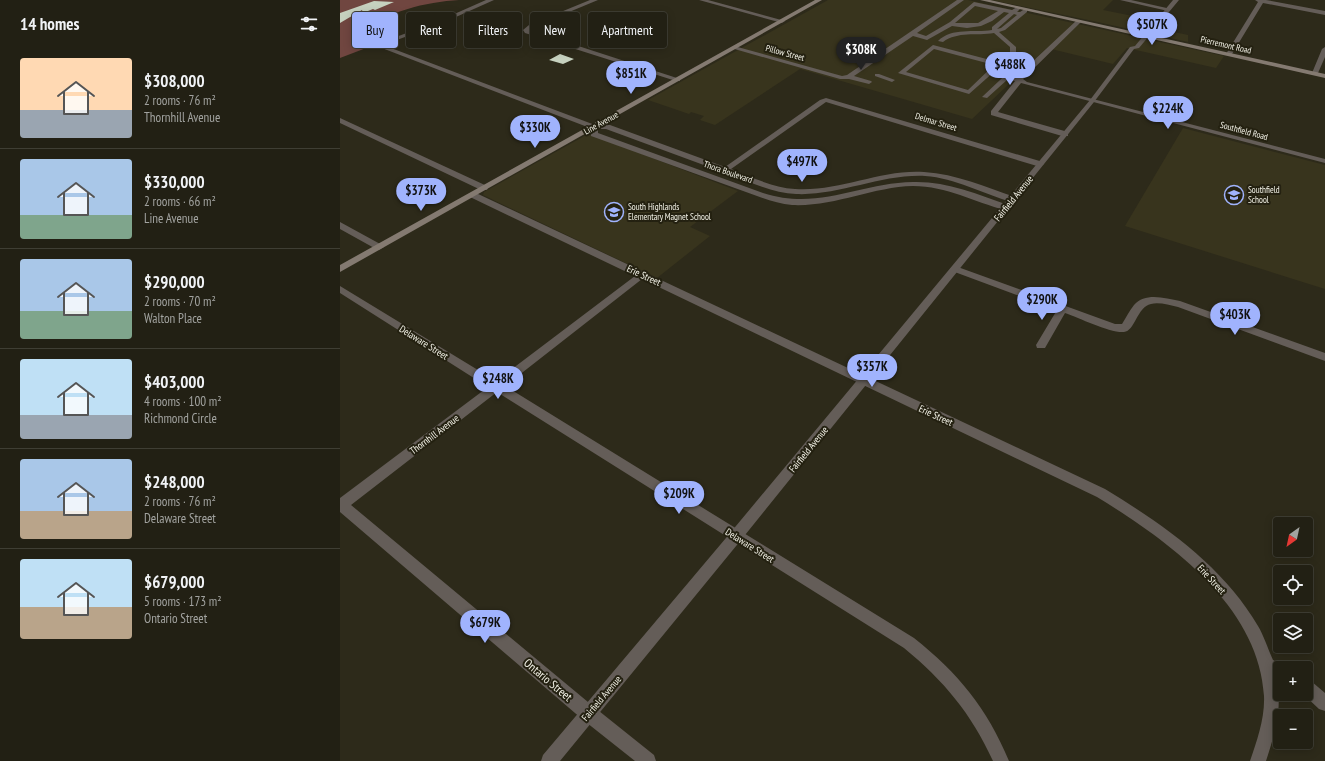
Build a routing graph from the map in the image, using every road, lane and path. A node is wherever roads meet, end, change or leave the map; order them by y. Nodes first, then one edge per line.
1 (491, 0) edge
2 (595, 0) edge
3 (702, 0) edge
4 (819, 0) edge
5 (960, 0) edge
6 (983, 0) edge
7 (1124, 0) edge
8 (1176, 0) edge
9 (1261, 0) edge
10 (997, 1) edge
11 (970, 9) junction
12 (1168, 9) junction
13 (1003, 10) junction
14 (1020, 11) junction
15 (1013, 12) junction
16 (1325, 13) edge
17 (997, 15) junction
18 (959, 18) junction
19 (782, 21) junction
20 (1079, 21) junction
21 (988, 22) junction
22 (951, 24) junction
23 (995, 31) junction
24 (913, 34) junction
25 (1146, 36) junction
26 (942, 41) dead end
27 (734, 48) junction
28 (1325, 50) edge
29 (1229, 54) junction
30 (1010, 60) junction
31 (999, 64) junction
32 (1315, 73) junction
33 (877, 75) dead end
34 (851, 76) junction
35 (1325, 76) edge
36 (1005, 78) junction
37 (678, 80) junction
38 (892, 80) dead end
39 (1020, 80) junction
40 (869, 82) dead end
41 (985, 97) dead end
42 (1092, 100) junction
43 (340, 120) edge
44 (594, 127) junction
45 (1065, 134) junction
46 (1325, 161) edge
47 (1040, 164) junction
48 (724, 171) junction
49 (484, 188) junction
50 (472, 195) junction
51 (1009, 203) junction
52 (340, 225) edge
53 (380, 247) junction
54 (340, 269) edge
55 (955, 269) junction
56 (642, 275) junction
57 (340, 290) edge
58 (1063, 308) junction
59 (1040, 345) dead end
60 (1325, 357) edge
61 (864, 380) junction
62 (496, 386) junction
63 (340, 505) edge
64 (736, 536) junction
65 (1273, 668) edge
66 (1313, 692) edge
67 (1325, 703) edge
68 (588, 713) junction
69 (549, 761) edge
70 (648, 761) edge
71 (1001, 761) edge
72 (1258, 761) edge

1 - 44 street, Thora Boulevard
2 - 37 street
3 - 19 street
4 - 19 main road, Line Avenue
5 - 24 street
6 - 10 main road, Pierremont Road
7 - 12 street
8 - 12 street, Fairfield Avenue
9 - 16 street
9 - 29 street
10 - 14 main road, Pierremont Road
11 - 13 street
11 - 17 street
11 - 18 street
12 - 25 street, Fairfield Avenue
13 - 15 street
13 - 17 street
14 - 15 street
14 - 20 main road, Pierremont Road
14 - 23 street
15 - 23 street
17 - 21 street
18 - 21 street
18 - 22 street
19 - 27 main road, Line Avenue
20 - 25 main road, Pierremont Road
20 - 39 street
21 - 22 street
22 - 24 street
23 - 26 street
23 - 30 street
24 - 34 street
25 - 29 main road, Pierremont Road
25 - 42 street, Fairfield Avenue
27 - 34 street, Pillow Street
27 - 37 main road, Line Avenue
28 - 32 street
29 - 32 main road, Pierremont Road
30 - 31 street
30 - 36 street
31 - 31 street
32 - 35 main road, Pierremont Road
33 - 38 street
34 - 40 street, Pillow Street
36 - 39 street, Southfield Road
36 - 41 street
37 - 44 main road, Line Avenue
39 - 42 street, Southfield Road
39 - 45 street
42 - 45 street, Fairfield Avenue
42 - 46 street, Southfield Road
43 - 49 street
44 - 48 street, Thora Boulevard
44 - 49 main road, Line Avenue
44 - 51 street, Thora Boulevard
45 - 47 street, Fairfield Avenue
47 - 48 street, Delmar Street
47 - 51 street, Fairfield Avenue
48 - 51 street, Thora Boulevard
49 - 50 main road, Line Avenue
50 - 53 main road, Line Avenue
50 - 56 street, Erie Street
51 - 55 street, Fairfield Avenue
52 - 53 street
53 - 54 main road, Line Avenue
55 - 58 street
55 - 61 street, Fairfield Avenue
56 - 61 street, Erie Street
56 - 62 street, Thornhill Avenue
57 - 62 street, Delaware Street
58 - 59 street
58 - 60 street
61 - 64 street, Fairfield Avenue
61 - 65 street, Erie Street
62 - 63 street, Thornhill Avenue
62 - 64 street, Delaware Street
63 - 68 street, Ontario Street
64 - 68 street, Fairfield Avenue
64 - 71 street, Delaware Street
65 - 72 street, Erie Street
66 - 67 street
68 - 69 street, Fairfield Avenue
68 - 70 street, Ontario Street

